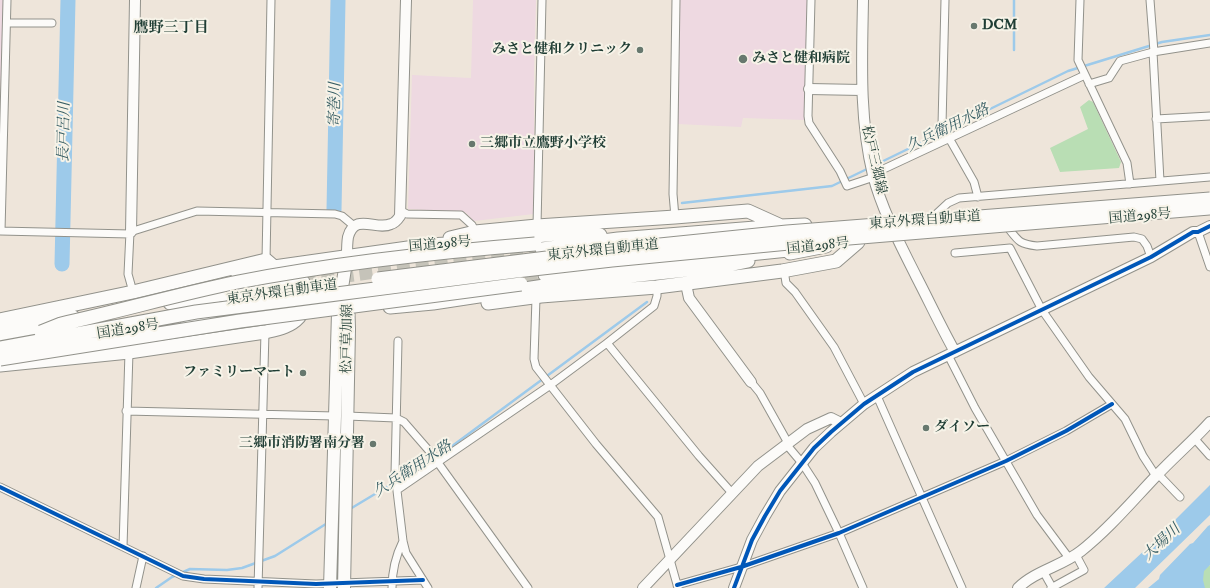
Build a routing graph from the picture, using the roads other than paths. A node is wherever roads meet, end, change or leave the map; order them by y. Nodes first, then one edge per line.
1 (8, 0) edge
2 (136, 0) edge
3 (271, 0) edge
4 (406, 0) edge
5 (542, 0) edge
6 (676, 0) edge
7 (811, 0) edge
8 (863, 0) edge
9 (945, 0) edge
10 (1080, 0) edge
11 (1150, 0) edge
12 (7, 22) junction
13 (52, 23) dead end
14 (1210, 43) edge
15 (1153, 52) junction
16 (1084, 74) junction
17 (1089, 84) junction
18 (809, 89) junction
19 (862, 90) junction
20 (1210, 116) edge
21 (1156, 118) junction
22 (949, 138) junction
23 (873, 176) junction
24 (1210, 177) edge
25 (1160, 181) junction
26 (1130, 184) junction
27 (1210, 195) edge
28 (978, 197) junction
29 (1210, 199) edge
30 (1210, 208) edge
31 (401, 211) junction
32 (1210, 212) edge
33 (267, 213) junction
34 (934, 216) junction
35 (675, 218) junction
36 (889, 219) junction
37 (354, 226) junction
38 (537, 226) junction
39 (780, 226) junction
40 (1210, 226) edge
41 (1009, 229) junction
42 (1, 231) edge
43 (475, 232) junction
44 (704, 232) junction
45 (1198, 232) junction
46 (130, 233) junction
47 (600, 235) junction
48 (898, 238) junction
49 (1018, 241) junction
50 (858, 242) junction
51 (429, 245) junction
52 (539, 246) junction
53 (826, 246) junction
54 (955, 253) dead end
55 (1014, 255) junction
56 (347, 256) junction
57 (1151, 257) junction
58 (270, 263) junction
59 (1210, 267) edge
60 (784, 270) junction
61 (545, 275) tunnel mouth
62 (303, 282) tunnel mouth
63 (564, 284) junction
64 (686, 284) junction
65 (656, 288) junction
66 (132, 292) junction
67 (536, 298) junction
68 (457, 299) junction
69 (183, 301) junction
70 (304, 304) dead end
71 (1042, 310) junction
72 (344, 312) junction
73 (299, 317) junction
74 (0, 320) edge
75 (187, 320) junction
76 (0, 330) edge
77 (41, 332) junction
78 (265, 332) junction
79 (0, 340) edge
80 (398, 341) dead end
81 (607, 343) junction
82 (0, 348) edge
83 (129, 352) junction
84 (951, 354) junction
85 (0, 355) edge
86 (0, 359) edge
87 (0, 365) edge
88 (751, 382) joint
89 (549, 386) junction
90 (877, 396) junction
91 (864, 404) junction
92 (1112, 404) junction
93 (126, 411) junction
94 (262, 414) junction
95 (341, 416) junction
96 (396, 418) junction
97 (1210, 422) edge
98 (841, 423) junction
99 (1194, 438) junction
100 (787, 444) junction
101 (1210, 456) edge
102 (1006, 461) junction
103 (437, 462) junction
104 (802, 463) junction
105 (1157, 475) junction
106 (0, 487) edge
107 (397, 488) junction
108 (732, 493) junction
109 (1180, 497) dead end
110 (921, 498) junction
111 (839, 533) junction
112 (403, 541) junction
113 (123, 547) junction
114 (143, 556) junction
115 (1072, 557) junction
116 (670, 559) junction
117 (741, 568) junction
118 (1043, 571) junction
119 (204, 580) junction
120 (423, 580) junction
121 (258, 585) edge
122 (392, 585) edge
123 (330, 586) edge
124 (344, 586) edge
125 (678, 587) edge
126 (1051, 587) edge
127 (136, 588) edge
128 (203, 588) edge
129 (428, 588) edge
130 (528, 588) edge
131 (643, 588) edge
132 (734, 588) edge
133 (863, 588) edge
134 (962, 588) edge
135 (1018, 588) edge

1 - 12 street
2 - 46 street
3 - 33 street
4 - 31 street
5 - 38 street
6 - 35 street
7 - 18 street
8 - 19 street, 松戸三郷線
9 - 22 street
10 - 16 street
11 - 15 street
12 - 13 street
12 - 42 street
14 - 15 street
15 - 17 street
15 - 21 street
16 - 17 street
16 - 22 street
17 - 26 street
18 - 19 street
18 - 23 street
19 - 23 street, 松戸三郷線
20 - 21 street
21 - 25 street
22 - 23 street
22 - 28 street
23 - 36 street, 松戸三郷線
24 - 25 street
25 - 26 street
26 - 28 street
27 - 34 highway, 国道298号
28 - 34 street
29 - 77 highway, 東京外環自動車道, bridge
30 - 82 highway, 東京外環自動車道, bridge
31 - 37 street
31 - 43 street
32 - 41 highway, 国道298号
33 - 37 street
33 - 46 street
33 - 58 street
34 - 36 highway, 国道298号
35 - 38 highway
35 - 39 highway
36 - 39 highway, 国道298号
36 - 48 street, 松戸三郷線
37 - 56 street
38 - 43 highway
39 - 44 highway, 国道298号
40 - 45 street
41 - 48 highway, 国道298号
41 - 49 street
42 - 46 street
43 - 51 highway
44 - 47 highway, 国道298号
44 - 52 highway, 国道298号
45 - 57 street
45 - 59 street
46 - 66 street
47 - 51 highway, 国道298号
47 - 52 highway
48 - 50 highway, 国道298号
48 - 84 street, 松戸三郷線
49 - 55 street
49 - 57 street
50 - 53 highway, 国道298号
50 - 60 highway
51 - 56 highway, 国道298号
52 - 77 highway, bridge
53 - 61 highway, 国道298号
53 - 63 highway
54 - 55 street
55 - 71 street
56 - 58 highway, 国道298号
56 - 72 main road, 松戸草加線
57 - 71 street
58 - 66 highway
58 - 69 highway, 国道298号
60 - 64 highway
60 - 91 street
62 - 69 highway, 国道298号
63 - 68 highway
63 - 86 highway, bridge
64 - 65 highway
64 - 88 street
65 - 67 highway
65 - 81 street
66 - 74 highway
67 - 68 highway
67 - 89 street
68 - 72 highway
69 - 76 highway, 国道298号
70 - 75 highway, 国道298号
71 - 84 street
71 - 92 street
72 - 73 highway
72 - 95 main road, 松戸草加線
73 - 75 highway
73 - 78 highway
75 - 85 highway, 国道298号
77 - 79 highway, 東京外環自動車道
78 - 83 highway
78 - 94 street
80 - 96 street
81 - 89 street
81 - 108 street
83 - 87 highway
83 - 93 street
84 - 90 street
84 - 102 street
88 - 100 street
89 - 103 street
89 - 116 street
90 - 91 street
90 - 110 street
91 - 98 street
92 - 102 street
92 - 105 street
93 - 94 street
93 - 113 street
94 - 95 street
94 - 121 street
95 - 96 street
95 - 123 main road, 松戸草加線
95 - 124 main road, 松戸草加線
96 - 103 street
96 - 107 street
97 - 99 street
98 - 100 street
98 - 104 street
99 - 101 street
99 - 105 street
100 - 104 street
100 - 108 street
102 - 110 street
102 - 115 street
103 - 107 street
103 - 130 street
104 - 111 street
104 - 117 street
105 - 109 street
105 - 115 street
106 - 113 street
107 - 112 street
108 - 116 street
110 - 111 street
110 - 134 street
111 - 117 street
111 - 133 street
112 - 120 street
112 - 122 street
113 - 114 street
114 - 119 street
114 - 127 street
115 - 118 street
115 - 126 street
116 - 125 street
116 - 131 street
117 - 125 street
117 - 132 street
118 - 126 street
118 - 135 street
119 - 121 street
119 - 128 street
120 - 122 street
120 - 129 street
121 - 123 street
122 - 124 street
123 - 124 street

